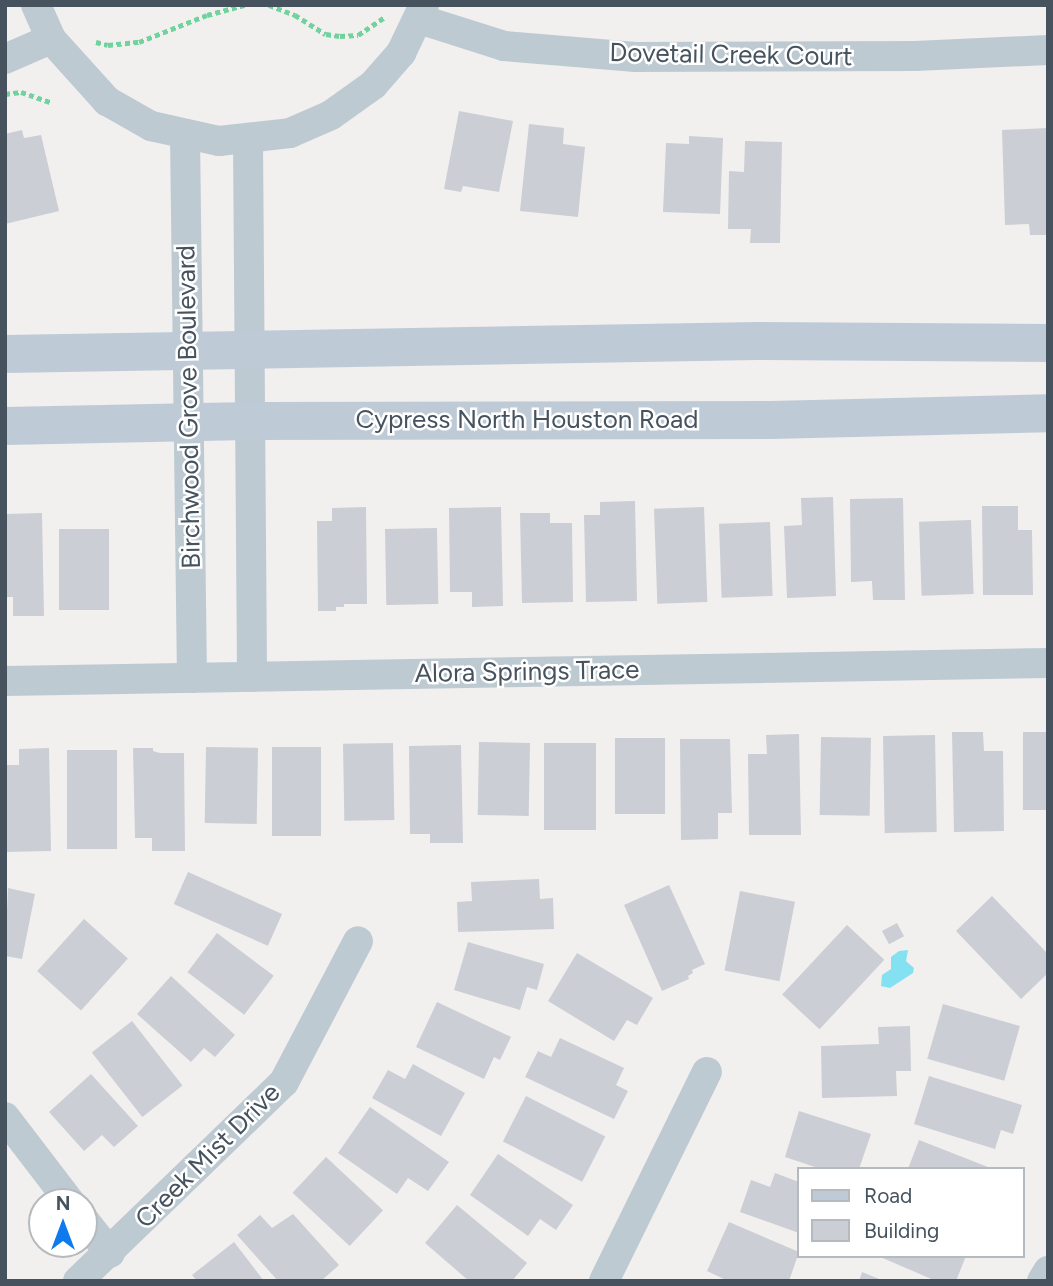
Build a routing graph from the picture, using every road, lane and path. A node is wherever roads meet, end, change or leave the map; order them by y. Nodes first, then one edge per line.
1 (36, 5) edge
2 (245, 5) edge
3 (269, 5) edge
4 (391, 11) dead end
5 (421, 12) edge
6 (51, 39) junction
7 (91, 39) dead end
8 (1048, 50) edge
9 (5, 59) edge
10 (5, 94) edge
11 (50, 102) dead end
12 (186, 136) junction
13 (248, 140) junction
14 (1048, 343) edge
15 (188, 350) junction
16 (249, 350) junction
17 (5, 354) edge
18 (1048, 413) edge
19 (249, 421) junction
20 (189, 423) junction
21 (5, 426) edge
22 (1048, 663) edge
23 (252, 677) junction
24 (192, 678) junction
25 (5, 681) edge
26 (358, 941) dead end
27 (707, 1072) dead end
28 (5, 1117) edge
29 (59, 1188) edge
30 (98, 1238) edge
31 (110, 1253) junction
32 (1048, 1271) edge
33 (78, 1281) edge
34 (604, 1281) edge
35 (1042, 1281) edge

1 - 6 street
2 - 7 path
3 - 4 path
5 - 8 street, Dovetail Creek Court
5 - 13 street
6 - 9 street
6 - 12 street
10 - 11 path
12 - 13 street
12 - 15 street, Birchwood Grove Boulevard
13 - 16 street
14 - 16 main road
15 - 16 main road
15 - 17 main road
15 - 20 street, Birchwood Grove Boulevard
16 - 19 street
18 - 19 main road, Cypress North Houston Road
19 - 20 main road, Cypress North Houston Road
19 - 23 street
20 - 21 main road, Cypress North Houston Road
20 - 24 street, Birchwood Grove Boulevard
22 - 23 street, Alora Springs Trace
23 - 24 street, Alora Springs Trace
24 - 25 street, Alora Springs Trace
26 - 31 street, Creek Mist Drive
27 - 34 street
28 - 29 street
30 - 31 street
31 - 33 street, Creek Mist Drive
32 - 35 street

